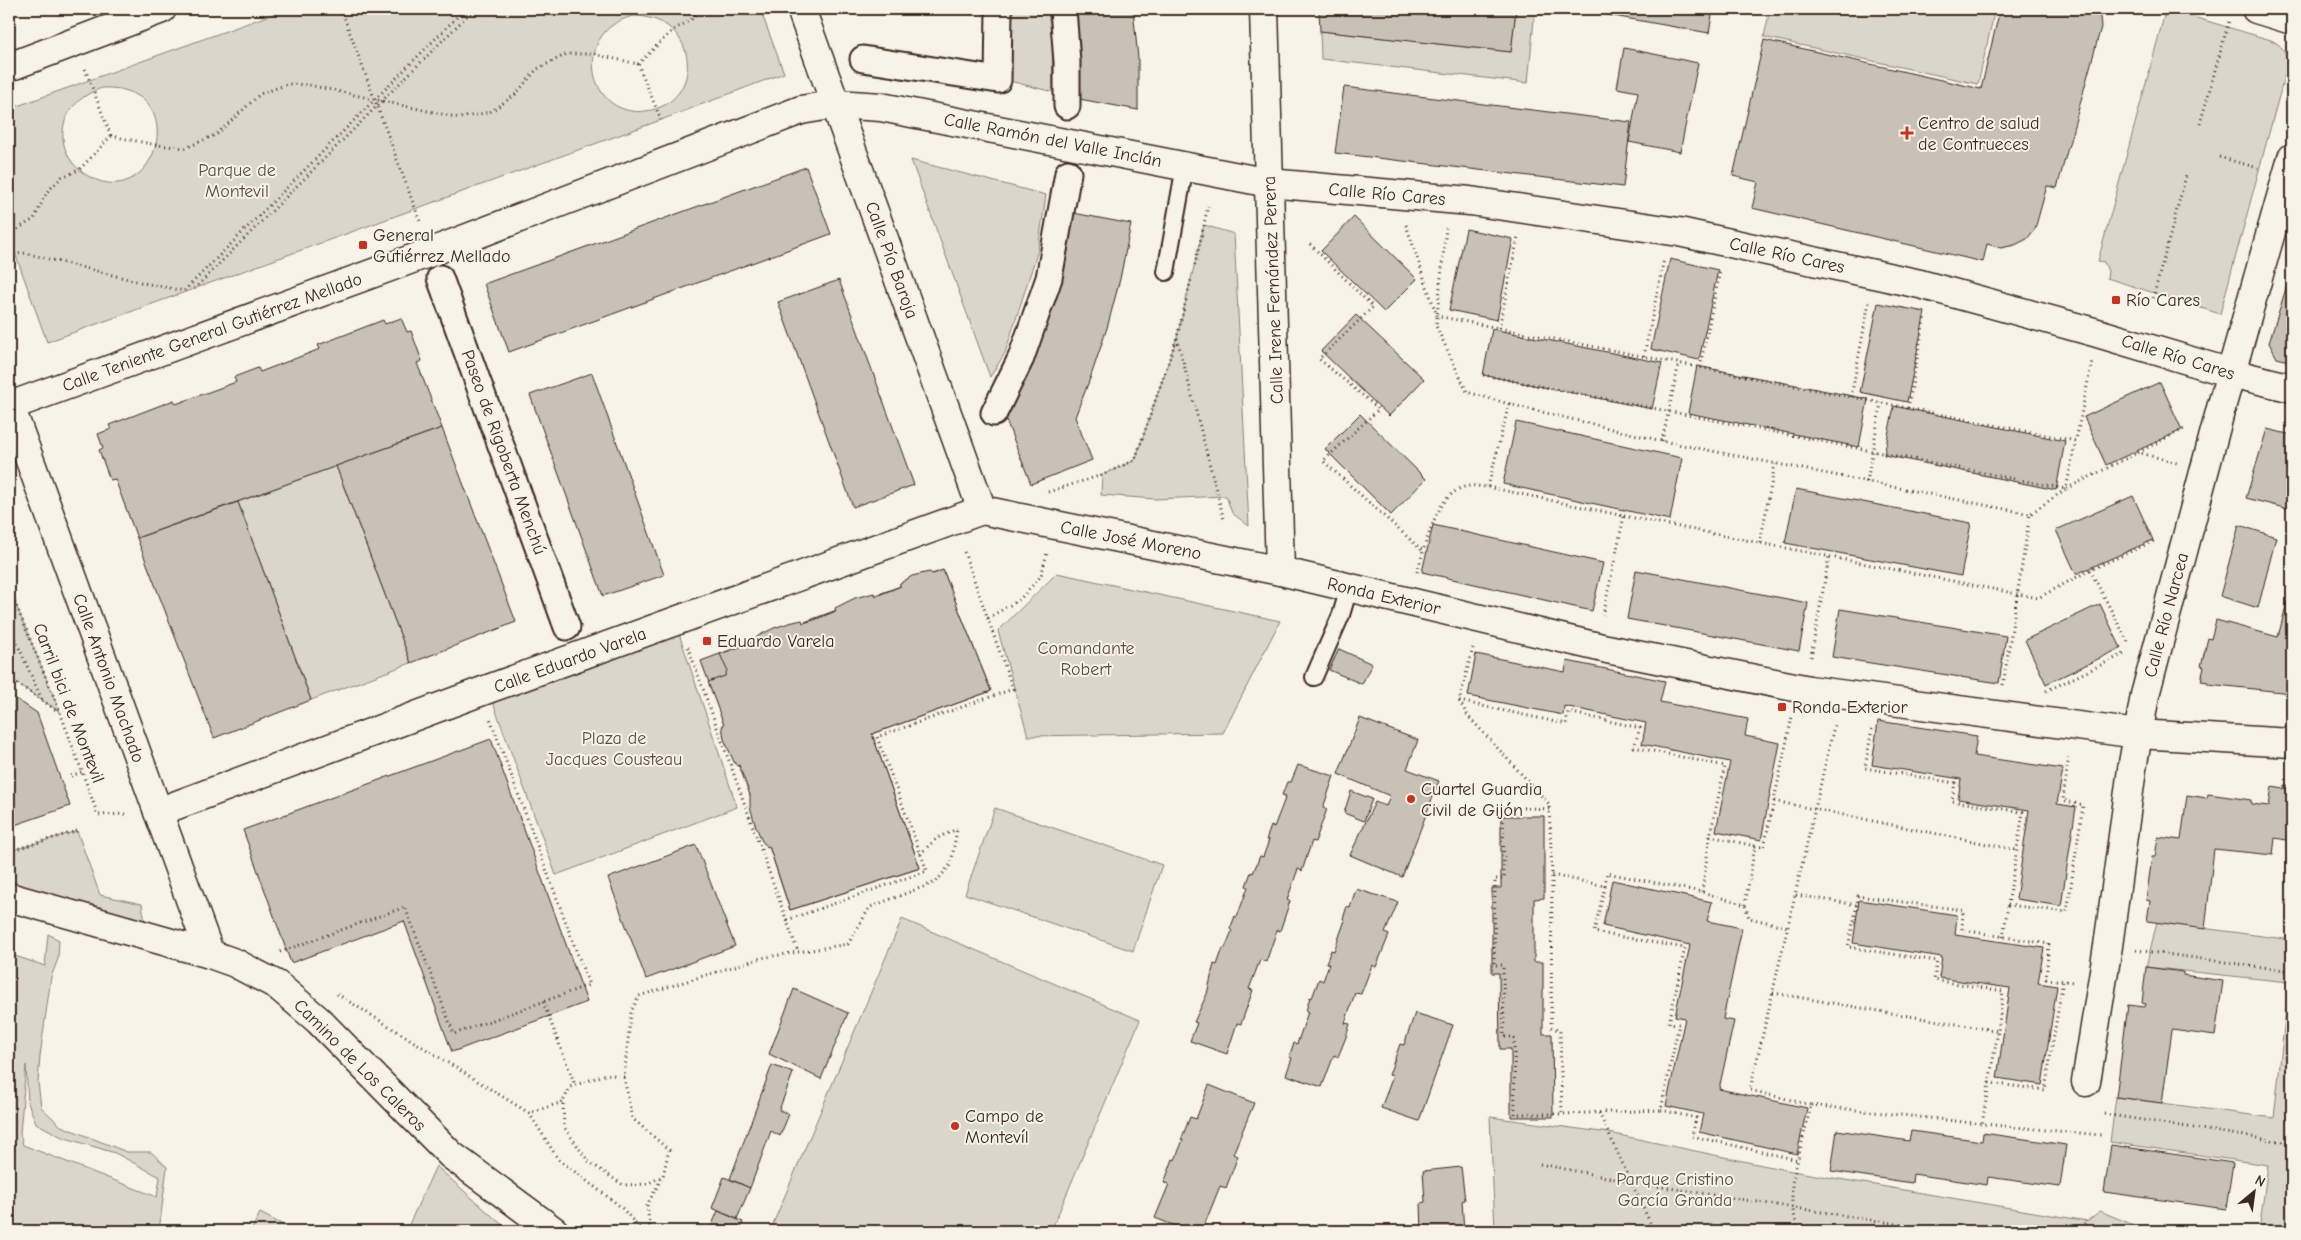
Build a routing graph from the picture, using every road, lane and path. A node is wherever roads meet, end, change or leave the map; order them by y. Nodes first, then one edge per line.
1 (162, 9) edge
2 (341, 9) edge
3 (465, 9) edge
4 (474, 9) edge
5 (699, 9) edge
6 (801, 9) edge
7 (999, 9) edge
8 (1063, 9) edge
9 (1264, 9) edge
10 (2256, 9) edge
11 (2230, 20) dead end
12 (2292, 20) edge
13 (76, 41) junction
14 (863, 59) dead end
15 (638, 64) junction
16 (9, 66) edge
17 (375, 99) junction
18 (382, 101) junction
19 (836, 104) junction
20 (377, 105) junction
21 (1067, 106) dead end
22 (661, 120) dead end
23 (2200, 124) dead end
24 (111, 136) junction
25 (2220, 158) dead end
26 (2292, 158) edge
27 (1185, 166) junction
28 (2263, 169) dead end
29 (1068, 173) dead end
30 (2186, 176) dead end
31 (1269, 183) junction
32 (1208, 206) dead end
33 (1403, 218) dead end
34 (1447, 222) dead end
35 (1519, 229) dead end
36 (9, 234) edge
37 (1310, 244) dead end
38 (1666, 251) dead end
39 (431, 252) junction
40 (9, 255) edge
41 (1722, 263) dead end
42 (1166, 272) dead end
43 (440, 278) dead end
44 (194, 289) dead end
45 (1870, 293) dead end
46 (2154, 298) dead end
47 (1926, 307) dead end
48 (1438, 316) junction
49 (1499, 328) junction
50 (1177, 337) junction
51 (2094, 352) dead end
52 (1644, 356) junction
53 (1679, 363) junction
54 (1700, 367) junction
55 (2231, 373) junction
56 (1482, 375) dead end
57 (2292, 388) edge
58 (1851, 397) junction
59 (1881, 403) junction
60 (9, 404) edge
61 (1509, 404) junction
62 (1908, 408) junction
63 (1668, 411) junction
64 (994, 413) dead end
65 (2186, 428) dead end
66 (1662, 441) junction
67 (2076, 441) junction
68 (1873, 451) junction
69 (2137, 452) junction
70 (1775, 464) junction
71 (2183, 464) dead end
72 (1867, 482) junction
73 (1488, 487) junction
74 (2066, 489) junction
75 (1047, 492) dead end
76 (982, 510) junction
77 (2030, 514) junction
78 (1624, 516) junction
79 (1224, 520) dead end
80 (2163, 537) dead end
81 (1760, 543) junction
82 (963, 548) dead end
83 (1424, 552) junction
84 (1047, 553) dead end
85 (1829, 558) junction
86 (2090, 570) junction
87 (1280, 571) junction
88 (1417, 572) dead end
89 (9, 588) edge
90 (1349, 588) junction
91 (2018, 593) junction
92 (1603, 615) dead end
93 (988, 618) junction
94 (9, 625) edge
95 (567, 627) dead end
96 (1475, 640) dead end
97 (687, 647) dead end
98 (1811, 657) dead end
99 (1314, 677) dead end
100 (9, 678) edge
101 (2002, 685) dead end
102 (2045, 691) dead end
103 (42, 700) junction
104 (1459, 701) junction
105 (60, 712) junction
106 (1792, 715) dead end
107 (1837, 715) dead end
108 (490, 718) dead end
109 (1873, 724) dead end
110 (2138, 734) junction
111 (2292, 744) edge
112 (2069, 750) dead end
113 (82, 772) junction
114 (71, 776) dead end
115 (1774, 801) junction
116 (1550, 809) junction
117 (1814, 810) junction
118 (158, 812) junction
119 (112, 815) dead end
120 (77, 831) dead end
121 (1710, 836) junction
122 (1755, 846) junction
123 (9, 849) edge
124 (2017, 850) junction
125 (920, 854) junction
126 (1552, 875) junction
127 (1605, 886) junction
128 (1702, 892) junction
129 (1796, 895) junction
130 (9, 897) edge
131 (1745, 905) junction
132 (1856, 905) junction
133 (2008, 905) junction
134 (787, 920) junction
135 (1788, 926) junction
136 (2003, 936) junction
137 (2131, 949) dead end
138 (798, 952) junction
139 (210, 954) junction
140 (281, 959) dead end
141 (2292, 971) edge
142 (2063, 980) junction
143 (2074, 982) dead end
144 (329, 989) dead end
145 (1773, 993) junction
146 (543, 1002) junction
147 (1998, 1031) junction
148 (624, 1077) junction
149 (2086, 1082) dead end
150 (1989, 1083) junction
151 (576, 1085) junction
152 (563, 1102) junction
153 (1811, 1105) junction
154 (1661, 1110) junction
155 (529, 1113) junction
156 (1600, 1113) junction
157 (1562, 1114) junction
158 (2104, 1114) dead end
159 (1982, 1124) junction
160 (2292, 1128) edge
161 (2101, 1135) dead end
162 (2290, 1143) junction
163 (2292, 1158) edge
164 (1798, 1160) junction
165 (1540, 1164) dead end
166 (664, 1176) junction
167 (1631, 1182) junction
168 (1792, 1206) junction
169 (1910, 1226) dead end
170 (554, 1231) edge
171 (642, 1231) edge
172 (650, 1231) edge
173 (1654, 1231) edge
174 (1798, 1231) edge
175 (2077, 1231) edge
176 (2084, 1231) edge

1 - 13 street
2 - 17 path
3 - 17 path
4 - 18 path
5 - 15 path
6 - 19 street, Calle Pío Baroja
7 - 14 street
8 - 21 street
9 - 31 street, Calle Irene Fernández Perera
10 - 12 street
11 - 23 path
13 - 16 street
13 - 24 path
15 - 18 path
15 - 22 path
17 - 18 path
17 - 20 path
17 - 24 path
17 - 40 path
18 - 20 path
19 - 27 street, Calle Ramón del Valle Inclán
19 - 39 street, Calle Teniente General Gutiérrez Mellado
19 - 76 street, Calle Pío Baroja
20 - 39 path
20 - 44 path
24 - 36 path
25 - 28 path
26 - 55 street, Calle Río Narcea
27 - 31 street, Calle Ramón del Valle Inclán
27 - 42 lane
29 - 64 street
30 - 46 path
31 - 55 street, Calle Río Cares
31 - 87 street, Calle Irene Fernández Perera
32 - 50 path
33 - 48 path
34 - 48 path
35 - 49 path
37 - 83 path
38 - 52 path
39 - 60 street, Calle Teniente General Gutiérrez Mellado
41 - 54 path
43 - 95 street, Paseo de Rigoberta Menchú
45 - 58 path
47 - 62 path
48 - 49 path
48 - 61 path
49 - 52 path
50 - 75 path
50 - 79 path
51 - 67 path
52 - 53 path
53 - 54 path
53 - 63 path
54 - 58 path
55 - 57 street, Calle Río Cares
55 - 110 street, Calle Río Narcea
56 - 63 path
58 - 59 path
59 - 62 path
59 - 68 path
60 - 118 street, Calle Antonio Machado
61 - 66 path
61 - 73 path
62 - 67 path
63 - 66 path
63 - 68 path
65 - 69 path
66 - 70 path
67 - 74 path
68 - 72 path
68 - 74 path
69 - 71 path
69 - 74 path
70 - 72 path
70 - 81 path
72 - 77 path
73 - 78 path
73 - 83 path
74 - 77 path
76 - 87 street, Calle José Moreno
76 - 118 street, Calle Eduardo Varela
77 - 91 path
78 - 81 path
78 - 92 path
80 - 86 path
81 - 85 path
82 - 93 path
83 - 88 path
84 - 93 path
85 - 91 path
85 - 98 path
86 - 91 path
86 - 102 path
87 - 90 street, Ronda Exterior
89 - 105 path, Carril bici de Montevil
90 - 99 lane
90 - 110 street, Ronda Exterior
91 - 101 path
93 - 125 path
94 - 103 path
96 - 104 path
97 - 134 path
100 - 103 path
103 - 105 path
104 - 116 path
104 - 121 path
105 - 113 path, Carril bici de Montevil
106 - 115 path
107 - 117 path
108 - 146 path
109 - 124 path
110 - 111 street, Ronda Exterior
110 - 149 street, Calle Río Narcea
112 - 133 path
113 - 114 path
113 - 119 path, Carril bici de Montevil
115 - 117 path
115 - 122 path
116 - 126 path
116 - 157 path
117 - 124 path
117 - 129 path
118 - 139 street, Calle Antonio Machado
120 - 123 path
121 - 122 path
121 - 128 path
122 - 131 path
124 - 133 path
125 - 134 path
125 - 138 path
126 - 127 path
126 - 157 path
127 - 128 path
127 - 154 path
128 - 131 path
129 - 132 path
129 - 135 path
130 - 139 street, Camino de Los Caleros
131 - 135 path
132 - 136 path
132 - 147 path
133 - 136 path
134 - 138 path
135 - 145 path
136 - 142 path
137 - 141 path
138 - 148 path
139 - 170 street, Camino de Los Caleros
140 - 146 path
142 - 143 path
142 - 150 path
144 - 155 path
145 - 147 path
145 - 153 path
146 - 151 path
147 - 150 path
148 - 151 path
148 - 166 path
150 - 159 path
151 - 152 path
152 - 155 path
152 - 166 path
153 - 159 path
153 - 164 path
154 - 156 path
154 - 164 path
155 - 171 path
156 - 157 path
156 - 167 path
158 - 162 path
159 - 161 path
160 - 162 path
162 - 163 path
164 - 168 path
165 - 167 path
166 - 172 path
167 - 168 path
167 - 173 path
168 - 169 path
168 - 174 path
175 - 176 path

